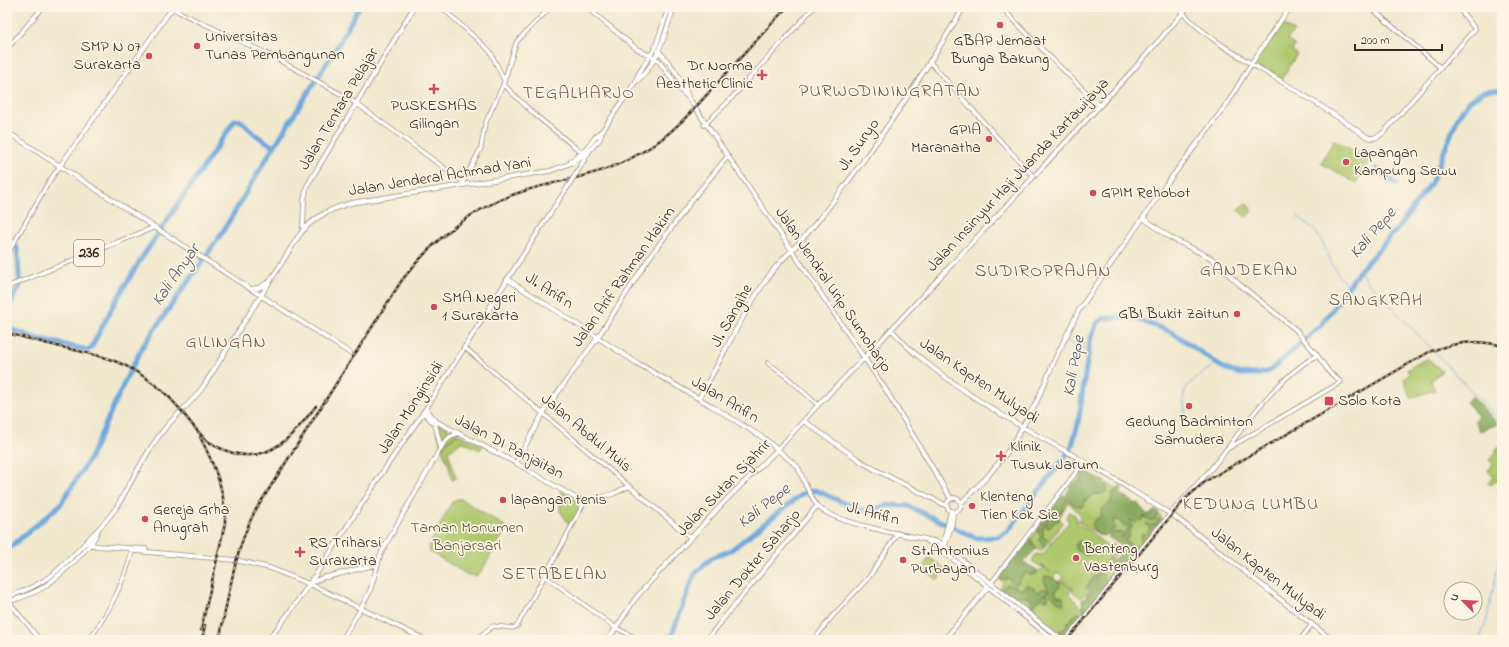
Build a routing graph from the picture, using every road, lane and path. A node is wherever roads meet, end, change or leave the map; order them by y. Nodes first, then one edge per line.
1 (43, 7) edge
2 (172, 7) edge
3 (414, 7) edge
4 (441, 7) edge
5 (551, 7) edge
6 (586, 7) edge
7 (669, 7) edge
8 (674, 7) edge
9 (814, 7) edge
10 (955, 7) edge
11 (964, 7) edge
12 (1002, 7) edge
13 (1177, 7) edge
14 (1188, 7) edge
15 (1290, 7) edge
16 (1370, 7) edge
17 (1458, 7) edge
18 (961, 12) junction
19 (1182, 12) junction
20 (661, 30) junction
21 (666, 32) junction
22 (655, 48) junction
23 (7, 49) edge
24 (659, 51) junction
25 (653, 57) junction
26 (929, 61) junction
27 (1251, 64) junction
28 (1442, 68) junction
29 (679, 79) junction
30 (504, 80) junction
31 (675, 82) junction
32 (503, 85) junction
33 (688, 97) junction
34 (357, 104) junction
35 (1100, 106) junction
36 (705, 124) junction
37 (7, 132) edge
38 (589, 148) junction
39 (582, 153) junction
40 (728, 156) junction
41 (569, 164) junction
42 (60, 166) junction
43 (1034, 176) junction
44 (463, 184) junction
45 (1143, 218) junction
46 (159, 229) junction
47 (303, 229) junction
48 (792, 250) junction
49 (7, 256) edge
50 (507, 279) junction
51 (270, 280) junction
52 (7, 287) edge
53 (251, 289) junction
54 (261, 295) junction
55 (891, 329) junction
56 (598, 337) junction
57 (464, 347) junction
58 (350, 352) dead end
59 (1317, 355) junction
60 (864, 357) junction
61 (768, 363) dead end
62 (1336, 378) junction
63 (1336, 386) junction
64 (699, 398) junction
65 (818, 405) junction
66 (424, 410) junction
67 (543, 413) junction
68 (804, 421) junction
69 (436, 423) junction
70 (1023, 427) junction
71 (458, 433) junction
72 (441, 449) junction
73 (778, 449) junction
74 (1227, 449) junction
75 (1084, 462) junction
76 (516, 463) junction
77 (629, 486) junction
78 (806, 486) joint
79 (951, 499) junction
80 (584, 503) junction
81 (961, 503) junction
82 (817, 506) junction
83 (947, 506) junction
84 (952, 512) junction
85 (1170, 514) junction
86 (898, 533) junction
87 (691, 538) junction
88 (925, 540) joint
89 (88, 543) junction
90 (943, 547) junction
91 (132, 549) junction
92 (378, 564) junction
93 (546, 576) junction
94 (312, 584) junction
95 (990, 585) junction
96 (7, 600) edge
97 (361, 608) junction
98 (1312, 624) junction
99 (616, 628) junction
100 (40, 640) edge
101 (88, 640) edge
102 (268, 640) edge
103 (342, 640) edge
104 (426, 640) edge
105 (475, 640) edge
106 (608, 640) edge
107 (640, 640) edge
108 (707, 640) edge
109 (814, 640) edge
110 (944, 640) edge
111 (1049, 640) edge
112 (1062, 640) edge
113 (1065, 640) edge
114 (1300, 640) edge
115 (1332, 640) edge

1 - 23 street
2 - 34 street
2 - 42 main road
3 - 34 main road, Jalan Tentara Pelajar
4 - 30 street
5 - 30 street
6 - 25 main road, Jalan Jendral Urip Sumoharjo
7 - 20 main road
8 - 21 main road
9 - 36 street
10 - 18 street
11 - 18 main road, Jl. Suryo
12 - 35 street
13 - 19 street
14 - 19 main road, Jalan Insinyur Haji Juanda Kartawijaya
15 - 27 main road
16 - 28 street
17 - 28 main road
18 - 26 main road, Jl. Suryo
19 - 27 main road
19 - 35 main road, Jalan Insinyur Haji Juanda Kartawijaya
20 - 21 main road
20 - 22 main road
21 - 24 main road
22 - 24 main road, Jalan Jendral Urip Sumoharjo
22 - 25 main road
24 - 25 main road
24 - 29 main road, Jalan Jendral Urip Sumoharjo
25 - 31 main road, Jalan Jendral Urip Sumoharjo
25 - 38 main road, Jalan Jenderal Achmad Yani
26 - 43 street
26 - 48 main road, Jl. Suryo
27 - 28 main road
27 - 45 main road
29 - 31 main road
29 - 33 main road, Jalan Jendral Urip Sumoharjo
30 - 32 street
31 - 33 main road, Jalan Jendral Urip Sumoharjo
32 - 39 street
32 - 44 street
33 - 36 main road, Jalan Jendral Urip Sumoharjo
34 - 44 street
34 - 47 main road, Jalan Tentara Pelajar
35 - 43 main road, Jalan Insinyur Haji Juanda Kartawijaya
36 - 40 main road, Jalan Jendral Urip Sumoharjo
37 - 42 main road
38 - 39 main road, Jalan Jenderal Achmad Yani
38 - 41 main road, Jalan Jenderal Achmad Yani
38 - 50 main road, Jalan Monginsidi, bridge
39 - 41 main road, Jalan Jenderal Achmad Yani
40 - 48 main road, Jalan Jendral Urip Sumoharjo
40 - 56 main road, Jalan Arif Rahman Hakim
41 - 44 main road, Jalan Jenderal Achmad Yani
42 - 46 main road
42 - 49 street
43 - 55 main road, Jalan Insinyur Haji Juanda Kartawijaya
44 - 47 main road, Jalan Jenderal Achmad Yani
45 - 59 main road
45 - 70 main road
46 - 52 main road, 236
46 - 53 main road
47 - 51 main road, Jalan Jenderal Achmad Yani
48 - 60 main road, Jalan Jendral Urip Sumoharjo
48 - 64 main road, Jl. Sangihe
50 - 56 main road, Jl. Arifin
50 - 57 main road, Jalan Monginsidi
51 - 53 main road
51 - 54 main road, Jalan Jenderal Achmad Yani
53 - 54 main road
54 - 58 main road
54 - 89 main road, Jalan Jenderal Achmad Yani
55 - 60 main road, Jalan Insinyur Haji Juanda Kartawijaya
55 - 70 main road, Jalan Kapten Mulyadi
56 - 64 main road, Jalan Arifin
56 - 67 main road, Jalan Arif Rahman Hakim
57 - 66 main road, Jalan Monginsidi
57 - 67 street, Jalan Abdul Muis
59 - 62 street
59 - 74 street
60 - 65 main road, Jalan Sutan Sjahrir
60 - 79 main road, Jalan Jendral Urip Sumoharjo
61 - 65 street
62 - 63 street
62 - 63 street
63 - 74 street
64 - 73 main road, Jalan Arifin
65 - 68 main road, Jalan Sutan Sjahrir
66 - 69 main road, Jalan DI Panjaitan
66 - 94 main road, Jalan Monginsidi
67 - 76 main road, Jalan Arif Rahman Hakim
67 - 77 street, Jalan Abdul Muis
68 - 73 main road, Jalan Sutan Sjahrir
68 - 83 main road
69 - 71 main road, Jalan DI Panjaitan
69 - 72 main road
70 - 75 main road, Jalan Kapten Mulyadi
70 - 81 main road
71 - 72 main road
71 - 76 main road, Jalan DI Panjaitan
72 - 92 main road
73 - 78 main road, Jalan Arifin
73 - 87 main road, Jalan Sutan Sjahrir
74 - 85 main road
75 - 85 main road, Jalan Kapten Mulyadi
75 - 95 street
76 - 80 main road, Jalan DI Panjaitan
77 - 80 main road
77 - 87 main road, Jalan Abdul Muis
78 - 82 street, Jalan Arifin
79 - 81 main road
79 - 83 main road
80 - 93 street
81 - 84 main road
82 - 86 main road, Jl. Arifin
82 - 108 main road, Jalan Dokter Saharjo
83 - 84 main road
84 - 90 main road
85 - 98 main road, Jalan Kapten Mulyadi
85 - 113 street
86 - 88 main road, Jl. Arifin
86 - 109 street
87 - 99 main road, Jalan Sutan Sjahrir
88 - 90 street
89 - 91 main road
89 - 96 main road, Jalan Jenderal Achmad Yani
90 - 95 main road
91 - 94 main road
91 - 101 street
92 - 94 main road
92 - 97 main road
93 - 99 street
93 - 105 street
94 - 97 main road
94 - 102 main road, Jalan Monginsidi
95 - 110 main road
95 - 111 main road
95 - 112 main road
96 - 100 street
97 - 103 street
97 - 104 main road
98 - 114 street
98 - 115 main road, Jalan Kapten Mulyadi
99 - 106 main road, Jalan Sutan Sjahrir
99 - 107 street

